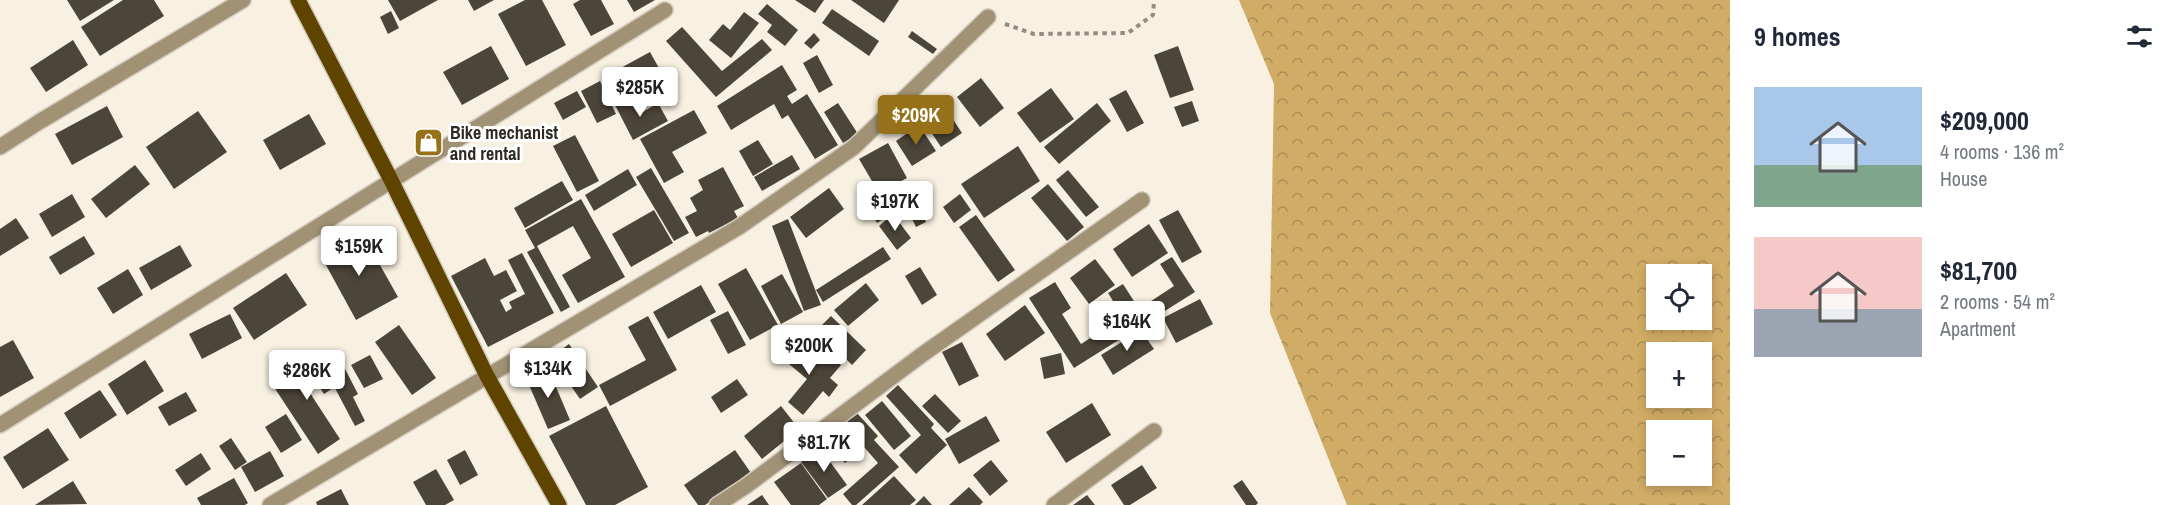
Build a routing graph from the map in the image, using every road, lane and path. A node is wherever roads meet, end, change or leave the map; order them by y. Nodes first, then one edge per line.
1 (243, 0) edge
2 (298, 0) edge
3 (1154, 0) edge
4 (665, 10) dead end
5 (988, 17) joint
6 (0, 147) edge
7 (391, 180) junction
8 (1142, 200) dead end
9 (487, 375) junction
10 (0, 425) edge
11 (1154, 431) dead end
12 (270, 505) edge
13 (559, 505) edge
14 (717, 505) edge
15 (1054, 505) edge

1 - 6 street
2 - 7 main road
3 - 5 path
4 - 7 street
5 - 9 street
7 - 9 main road
7 - 10 street
8 - 14 street
9 - 12 street
9 - 13 main road
11 - 15 street

